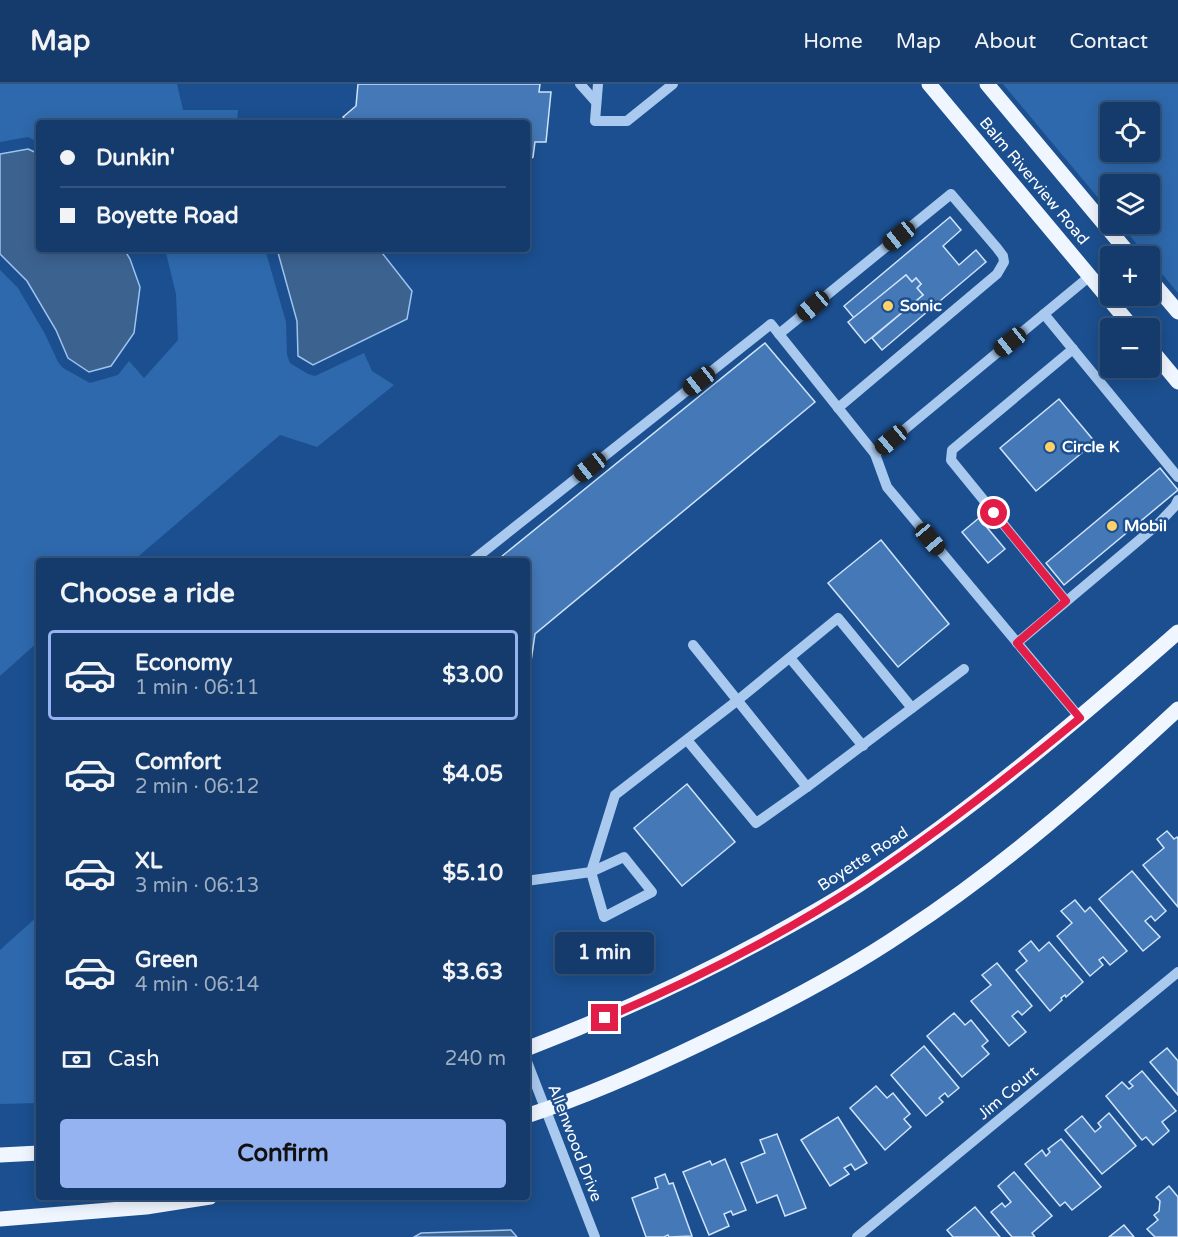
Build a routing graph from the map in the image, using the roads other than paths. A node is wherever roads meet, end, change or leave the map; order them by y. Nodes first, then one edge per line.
1 (580, 84) edge
2 (598, 84) edge
3 (673, 84) edge
4 (929, 84) edge
5 (987, 84) edge
6 (663, 88) edge
7 (596, 102) junction
8 (1123, 246) edge
9 (1090, 276) junction
10 (1160, 291) edge
11 (1178, 312) edge
12 (1044, 314) junction
13 (1125, 318) edge
14 (779, 334) junction
15 (1073, 349) junction
16 (1160, 360) edge
17 (1178, 382) edge
18 (838, 408) junction
19 (874, 454) junction
20 (1178, 477) edge
21 (1178, 500) edge
22 (476, 558) edge
23 (1066, 601) junction
24 (1178, 632) edge
25 (1017, 643) junction
26 (693, 645) dead end
27 (790, 658) junction
28 (964, 669) dead end
29 (738, 700) junction
30 (912, 708) junction
31 (1178, 709) edge
32 (1080, 718) junction
33 (687, 740) junction
34 (862, 746) junction
35 (807, 787) junction
36 (591, 872) junction
37 (530, 880) edge
38 (1178, 972) edge
39 (530, 1047) edge
40 (530, 1070) edge
41 (545, 1110) junction
42 (530, 1115) edge
43 (36, 1153) edge
44 (0, 1155) edge
45 (191, 1200) edge
46 (0, 1219) edge
47 (595, 1237) edge
48 (857, 1237) edge

1 - 7 street
2 - 7 street
3 - 6 street
4 - 9 main road, Balm Riverview Road
5 - 8 main road, Balm Riverview Road
6 - 7 street
9 - 12 street
9 - 13 main road, Balm Riverview Road
10 - 11 main road
12 - 15 street
12 - 19 street
14 - 18 street
14 - 18 street
14 - 22 street
15 - 20 street
15 - 23 street
16 - 17 main road
18 - 19 street
19 - 25 street
21 - 23 street
23 - 25 street
24 - 32 main road, Boyette Road
25 - 32 street
26 - 29 street
27 - 29 street
27 - 30 street
27 - 34 street
28 - 30 street
29 - 33 street
29 - 35 street
30 - 34 street
31 - 41 main road
32 - 39 main road, Boyette Road
33 - 35 street
33 - 36 street
34 - 35 street
36 - 36 street
36 - 37 street
38 - 48 street, Jim Court
40 - 41 street, Allenwood Drive
41 - 42 main road
41 - 47 street, Allenwood Drive
43 - 44 main road
45 - 46 main road

